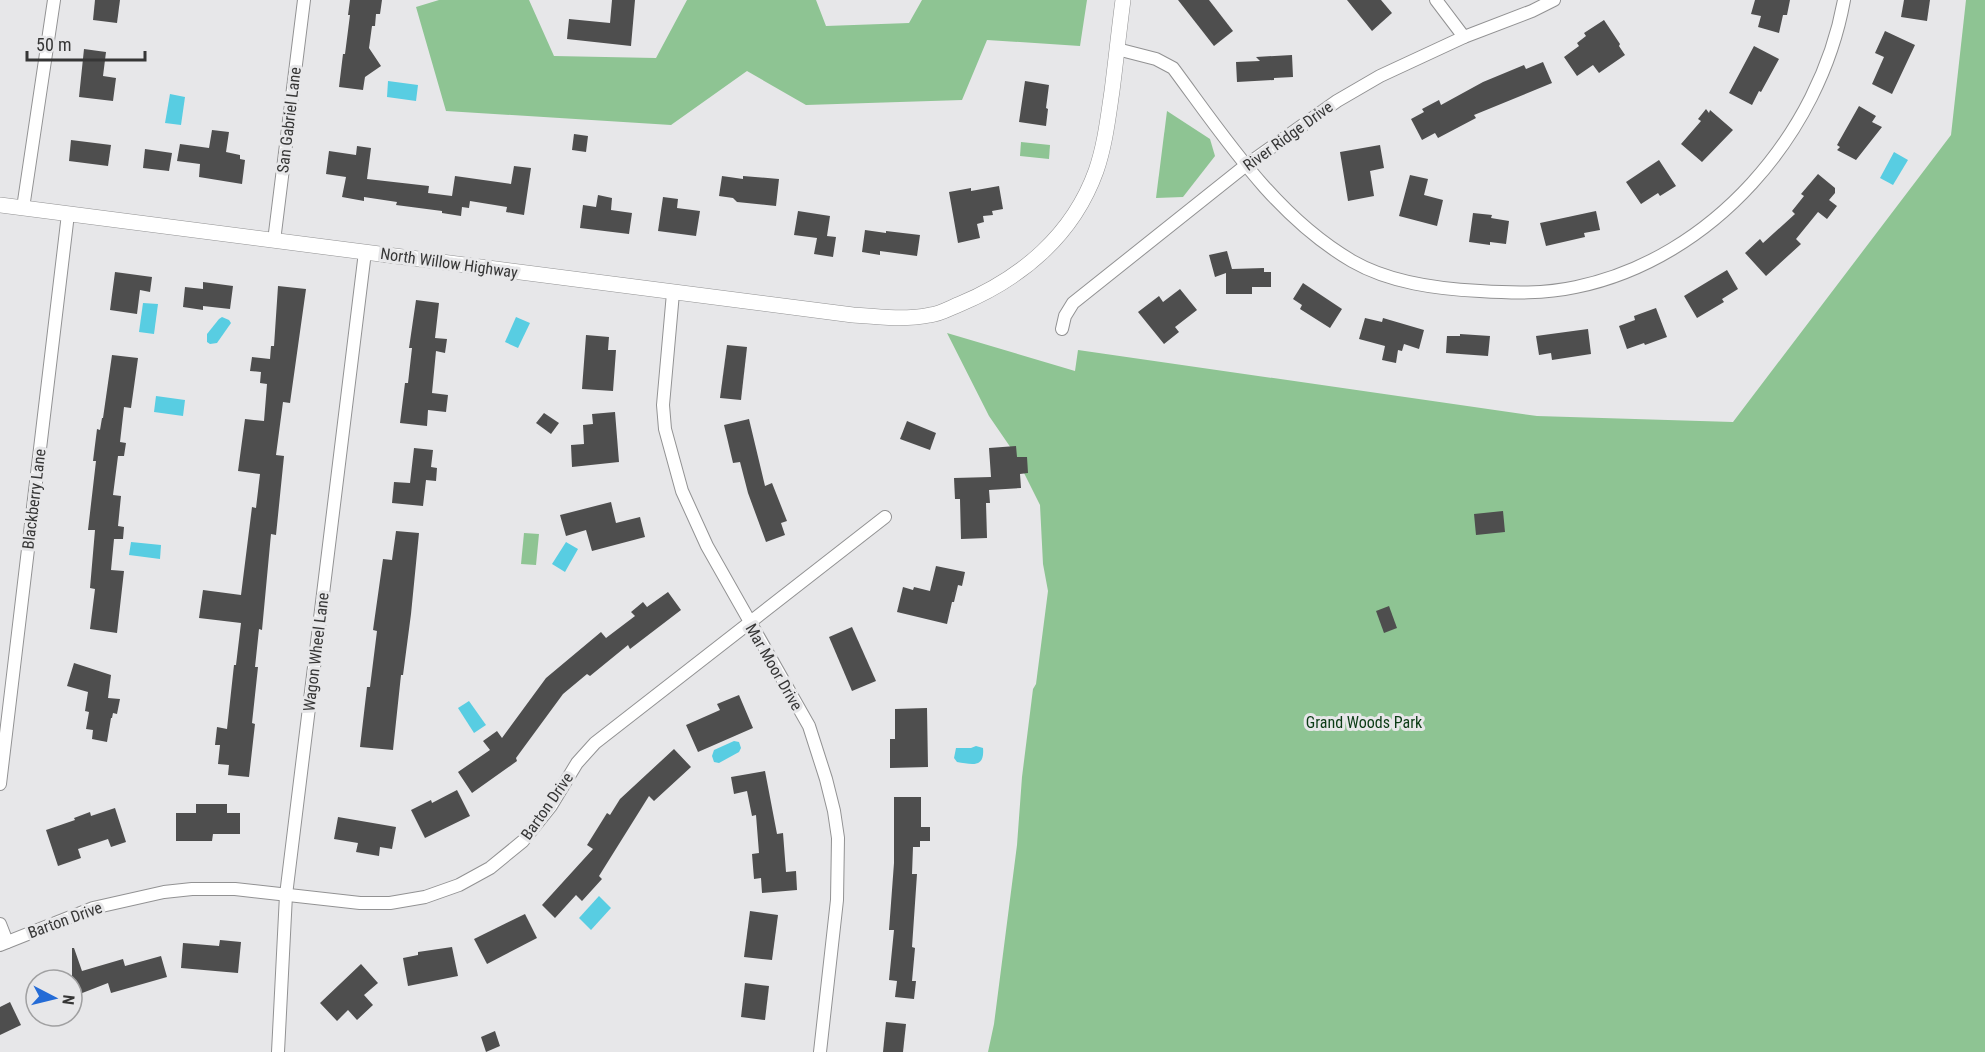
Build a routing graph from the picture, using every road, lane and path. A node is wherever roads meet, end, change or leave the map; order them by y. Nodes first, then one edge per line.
1 (54, 0) edge
2 (304, 0) edge
3 (1123, 0) edge
4 (1436, 0) edge
5 (1554, 0) edge
6 (1844, 0) edge
7 (1464, 37) junction
8 (1117, 49) junction
9 (1245, 166) junction
10 (0, 205) edge
11 (23, 208) junction
12 (68, 214) junction
13 (274, 241) junction
14 (365, 252) junction
15 (674, 293) junction
16 (1062, 329) dead end
17 (885, 517) dead end
18 (749, 623) junction
19 (0, 784) edge
20 (286, 895) junction
21 (0, 924) edge
22 (3, 943) edge
23 (278, 1052) edge
24 (820, 1052) edge

1 - 11 street
2 - 13 street, San Gabriel Lane
3 - 8 street, North Willow Highway
4 - 7 street
5 - 7 street, River Ridge Drive
6 - 9 street
7 - 9 street, River Ridge Drive
8 - 9 street
8 - 15 street, North Willow Highway
9 - 16 street, River Ridge Drive
10 - 11 street, North Willow Highway
11 - 12 street, North Willow Highway
12 - 13 street, North Willow Highway
12 - 19 street, Blackberry Lane
13 - 14 street, North Willow Highway
14 - 15 street, North Willow Highway
14 - 20 street, Wagon Wheel Lane
15 - 18 street, Mar Moor Drive
17 - 18 street, Barton Drive
18 - 20 street, Barton Drive
18 - 24 street, Mar Moor Drive
20 - 22 street, Barton Drive
20 - 23 street, Wagon Wheel Lane
21 - 22 street

